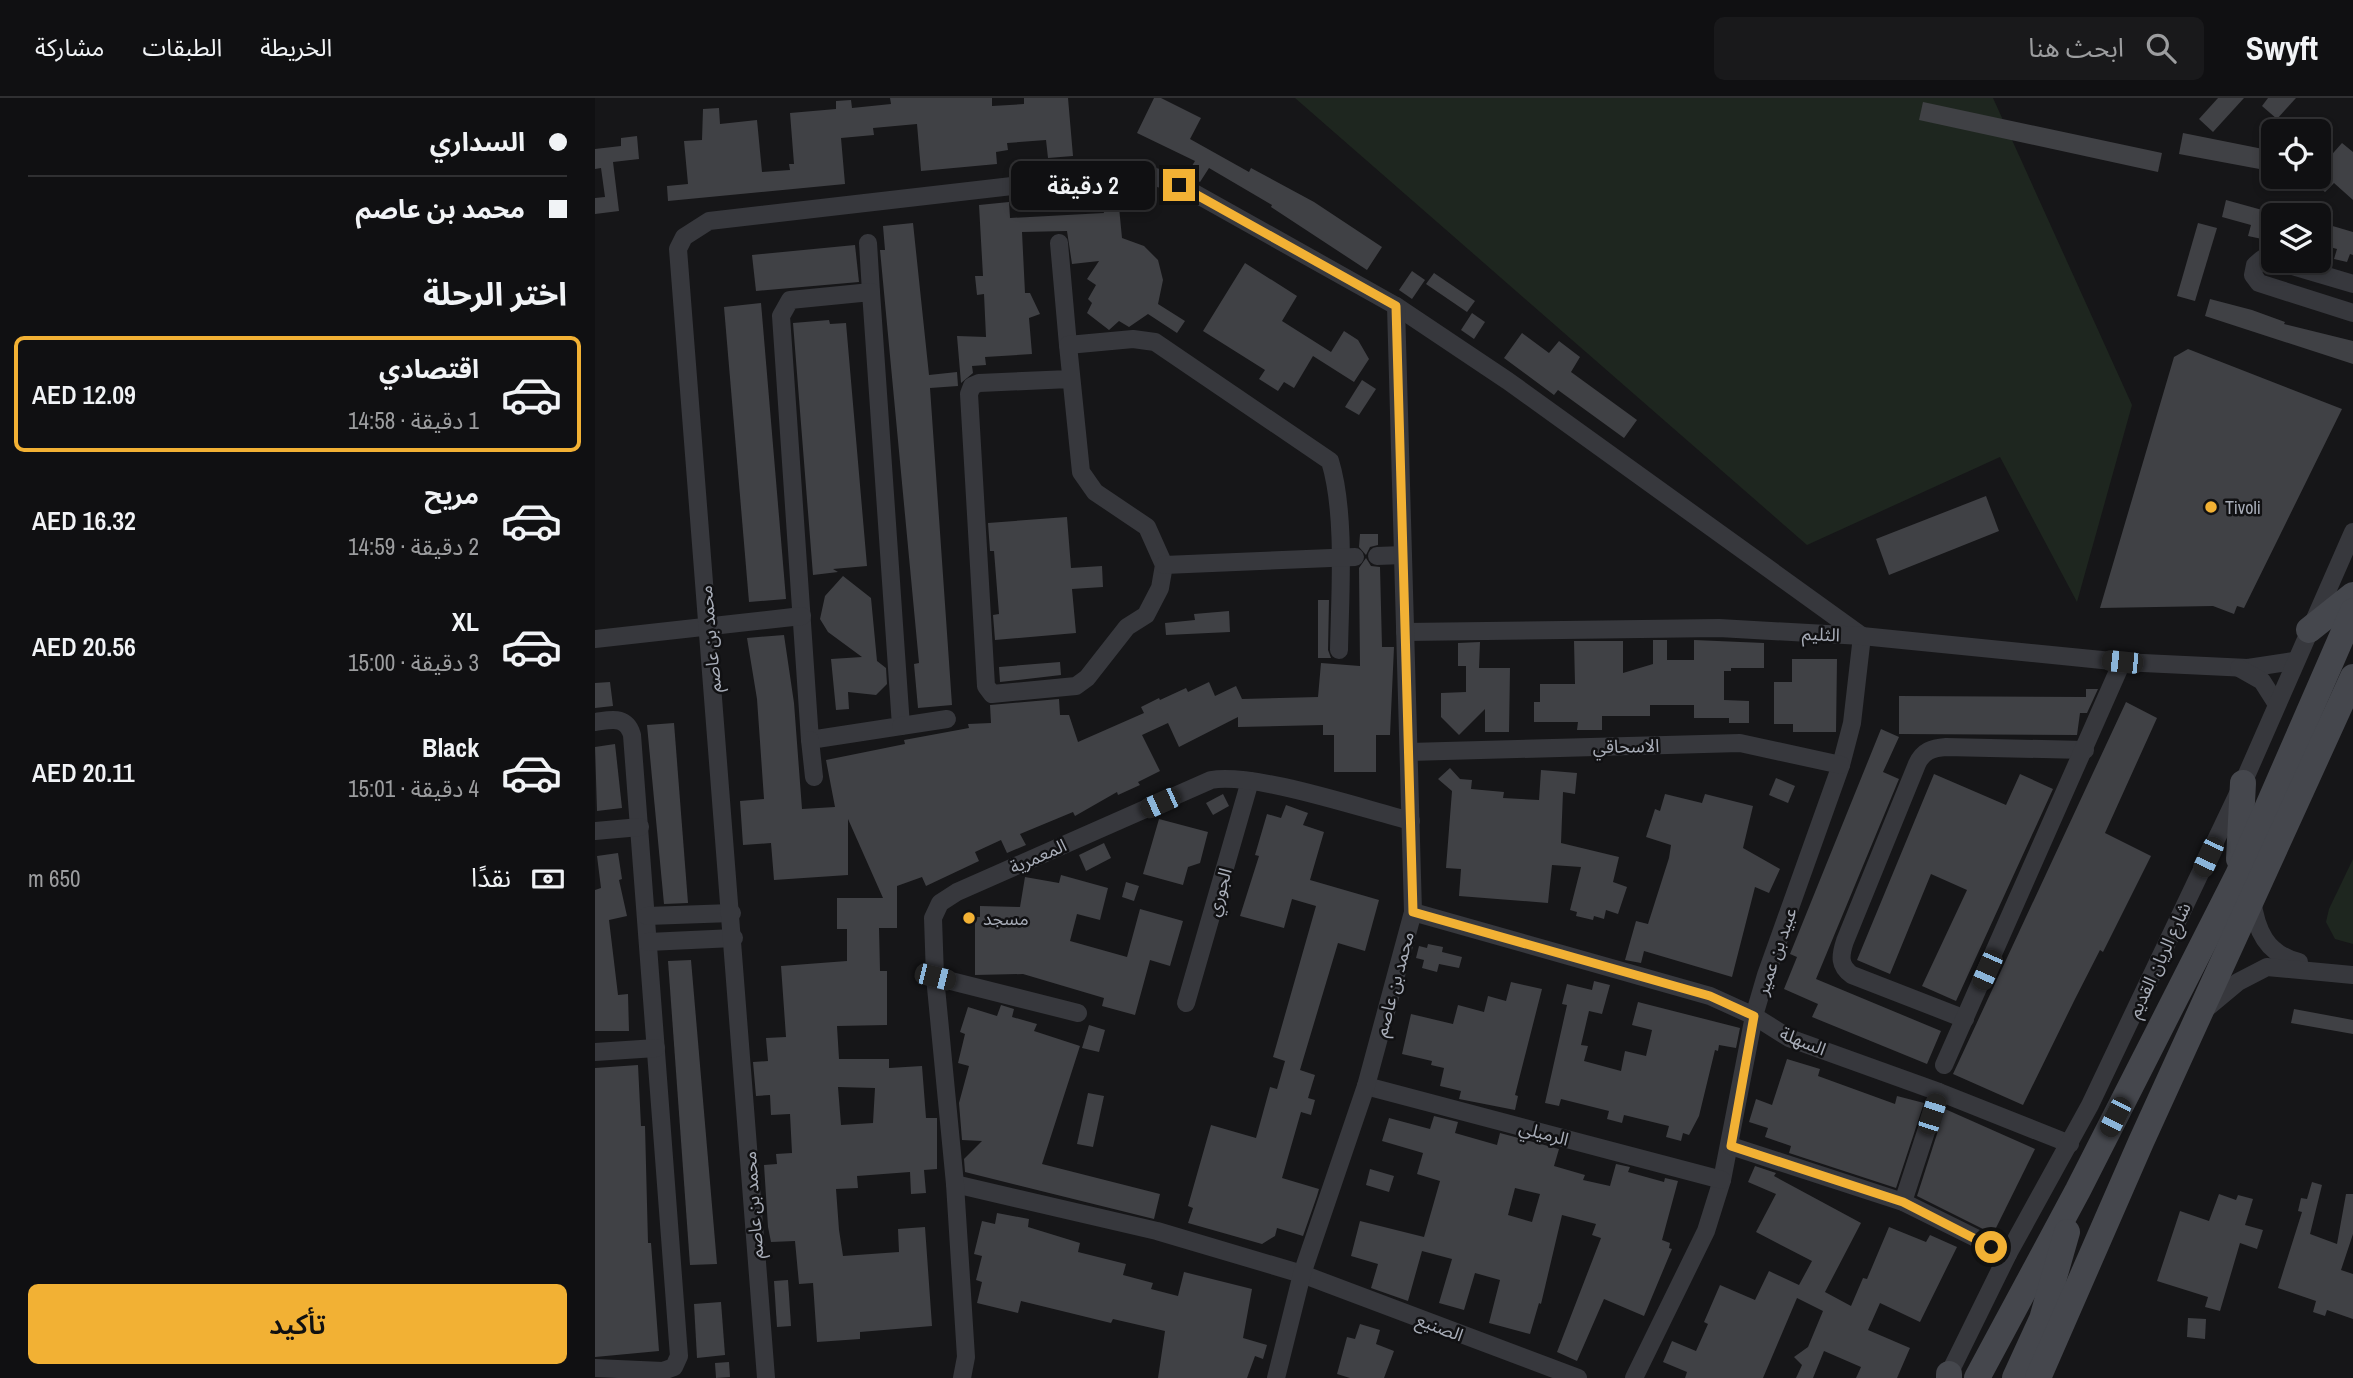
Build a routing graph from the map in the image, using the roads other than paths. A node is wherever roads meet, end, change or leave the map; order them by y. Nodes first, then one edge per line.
1 (868, 243) dead end
2 (1059, 243) dead end
3 (2261, 260) edge
4 (2317, 273) edge
5 (2353, 284) edge
6 (871, 292) junction
7 (1396, 306) junction
8 (2353, 313) edge
9 (1068, 345) junction
10 (1070, 379) junction
11 (2353, 532) edge
12 (1403, 555) junction
13 (1377, 556) dead end
14 (1347, 557) junction
15 (1164, 565) junction
16 (2353, 595) edge
17 (2353, 611) edge
18 (801, 617) junction
19 (709, 627) junction
20 (2309, 630) junction
21 (1405, 632) junction
22 (1862, 636) junction
23 (595, 639) edge
24 (1339, 650) dead end
25 (2294, 661) junction
26 (2122, 662) junction
27 (2236, 667) junction
28 (2353, 677) edge
29 (2276, 703) junction
30 (947, 719) dead end
31 (595, 722) edge
32 (901, 726) junction
33 (810, 740) junction
34 (2085, 750) junction
35 (1409, 752) junction
36 (1841, 765) junction
37 (814, 777) dead end
38 (1250, 781) junction
39 (2243, 783) junction
40 (1411, 821) junction
41 (640, 827) junction
42 (595, 831) edge
43 (2238, 875) junction
44 (2252, 899) junction
45 (1413, 912) junction
46 (732, 913) junction
47 (647, 916) junction
48 (734, 938) junction
49 (648, 942) junction
50 (2346, 974) edge
51 (935, 977) junction
52 (1187, 1003) dead end
53 (2202, 1012) junction
54 (1078, 1013) dead end
55 (1754, 1016) junction
56 (1965, 1019) junction
57 (656, 1048) junction
58 (595, 1052) edge
59 (1944, 1065) dead end
60 (1366, 1086) junction
61 (1939, 1092) junction
62 (2070, 1144) junction
63 (1731, 1146) junction
64 (1722, 1181) junction
65 (955, 1184) junction
66 (2078, 1190) junction
67 (1903, 1202) junction
68 (2008, 1254) junction
69 (1302, 1274) junction
70 (595, 1368) edge
71 (1948, 1377) edge
72 (766, 1378) edge
73 (962, 1378) edge
74 (1276, 1378) edge
75 (1578, 1378) edge
76 (1634, 1378) edge
77 (1977, 1378) edge
78 (2015, 1378) edge
79 (2038, 1378) edge

1 - 6 street
2 - 9 street
3 - 8 street
4 - 5 street
6 - 18 street
6 - 32 street
7 - 12 street, محمد بن عاصم
7 - 19 street, محمد بن عاصم
7 - 22 street
9 - 10 street
9 - 14 street
10 - 15 street
10 - 15 street
11 - 20 street, شارع الريان القديم
12 - 13 street
12 - 21 street, محمد بن عاصم
14 - 15 street
14 - 24 street
16 - 20 street
17 - 43 street, شارع الريان القديم
18 - 19 street
18 - 33 street
19 - 23 street
19 - 46 street, محمد بن عاصم
20 - 25 street, شارع الريان القديم
21 - 22 street, الثليم
21 - 35 street, محمد بن عاصم
22 - 26 street, الثليم
22 - 36 street, عبيد بن عمير
25 - 27 street, الثليم
25 - 29 street, شارع الريان القديم
26 - 27 street, الثليم
26 - 34 street
27 - 29 street
28 - 44 street
29 - 39 street, شارع الريان القديم
30 - 32 street
31 - 41 street
32 - 33 street
33 - 37 street
34 - 56 street
34 - 56 street
35 - 36 street, الاسحاقي
35 - 40 street, محمد بن عاصم
36 - 55 street, عبيد بن عمير
38 - 40 street, المعمرية
38 - 51 street, المعمرية
38 - 52 street, الجوري
39 - 43 street
39 - 62 street, شارع الريان القديم
40 - 45 street, محمد بن عاصم
41 - 42 street
41 - 47 street
43 - 66 street, شارع الريان القديم
44 - 50 street
44 - 53 street
45 - 55 street, السهلة
45 - 60 street, محمد بن عاصم
46 - 47 street
46 - 48 street, محمد بن عاصم
47 - 49 street
48 - 49 street
48 - 72 street, محمد بن عاصم
49 - 57 street
50 - 53 street
51 - 54 street
51 - 65 street, المعمرية
53 - 79 street
55 - 61 street, السهلة
55 - 63 street, عبيد بن عمير
56 - 59 street
57 - 58 street
57 - 70 street
60 - 64 street, الرميلي
60 - 69 street, محمد بن عاصم
61 - 62 street, السهلة
61 - 67 street
62 - 68 street, شارع الريان القديم
63 - 64 street, عبيد بن عمير
63 - 67 street
64 - 76 street, عبيد بن عمير
65 - 69 street
65 - 73 street, المعمرية
66 - 77 street, شارع الريان القديم
66 - 78 street
67 - 68 street
68 - 71 street, شارع الريان القديم
69 - 74 street, محمد بن عاصم
69 - 75 street, الصنيع

